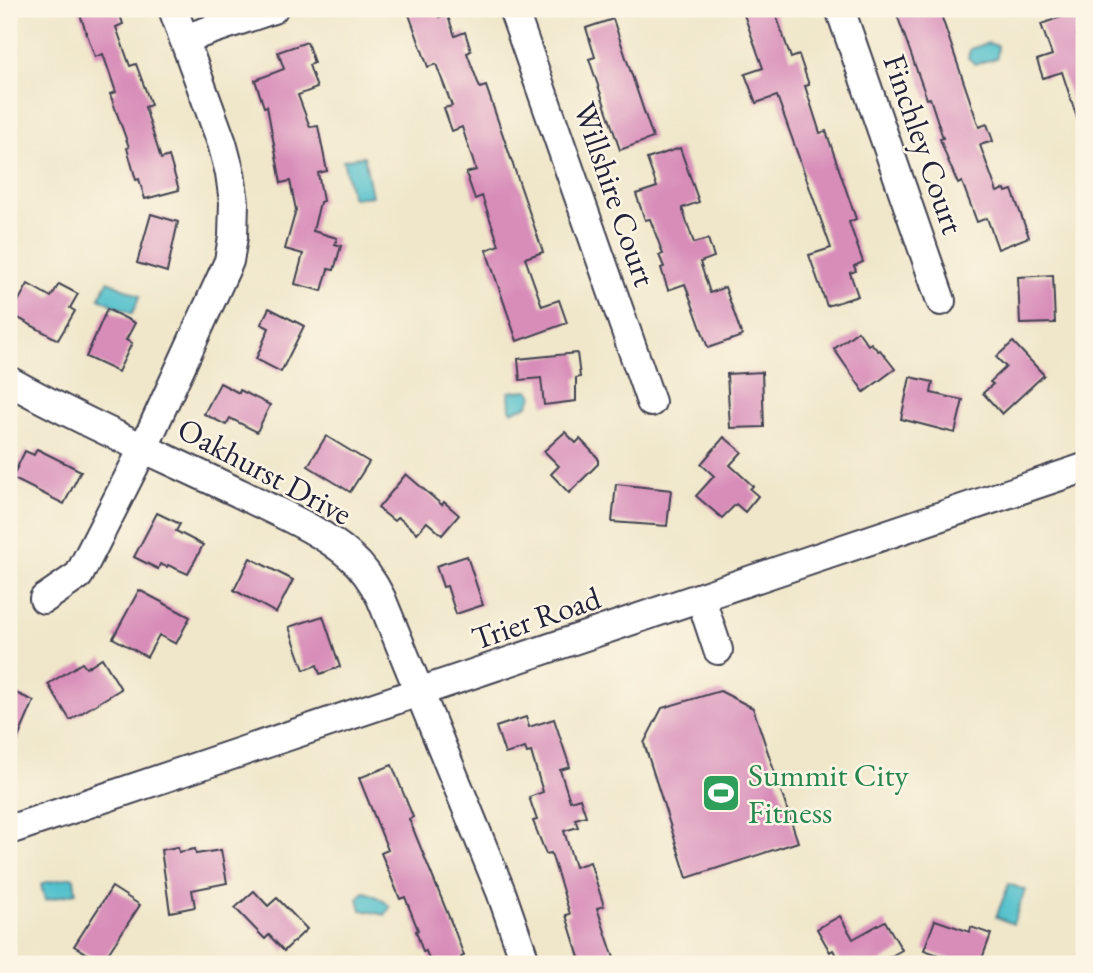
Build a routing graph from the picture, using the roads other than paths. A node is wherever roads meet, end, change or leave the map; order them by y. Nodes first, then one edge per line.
1 (173, 9) edge
2 (273, 9) edge
3 (513, 9) edge
4 (840, 9) edge
5 (184, 39) junction
6 (942, 301) dead end
7 (9, 381) edge
8 (651, 402) dead end
9 (144, 447) junction
10 (1084, 468) edge
11 (44, 599) dead end
12 (701, 599) junction
13 (718, 650) dead end
14 (420, 694) junction
15 (9, 830) edge
16 (526, 964) edge

1 - 5 street
2 - 5 street
3 - 8 street, Willshire Court
4 - 6 street, Finchley Court
5 - 9 street
7 - 9 street, Oakhurst Drive
9 - 11 street
9 - 14 street, Oakhurst Drive
10 - 12 street, Trier Road
12 - 13 street
12 - 14 street, Trier Road
14 - 15 street, Trier Road
14 - 16 street, Oakhurst Drive

